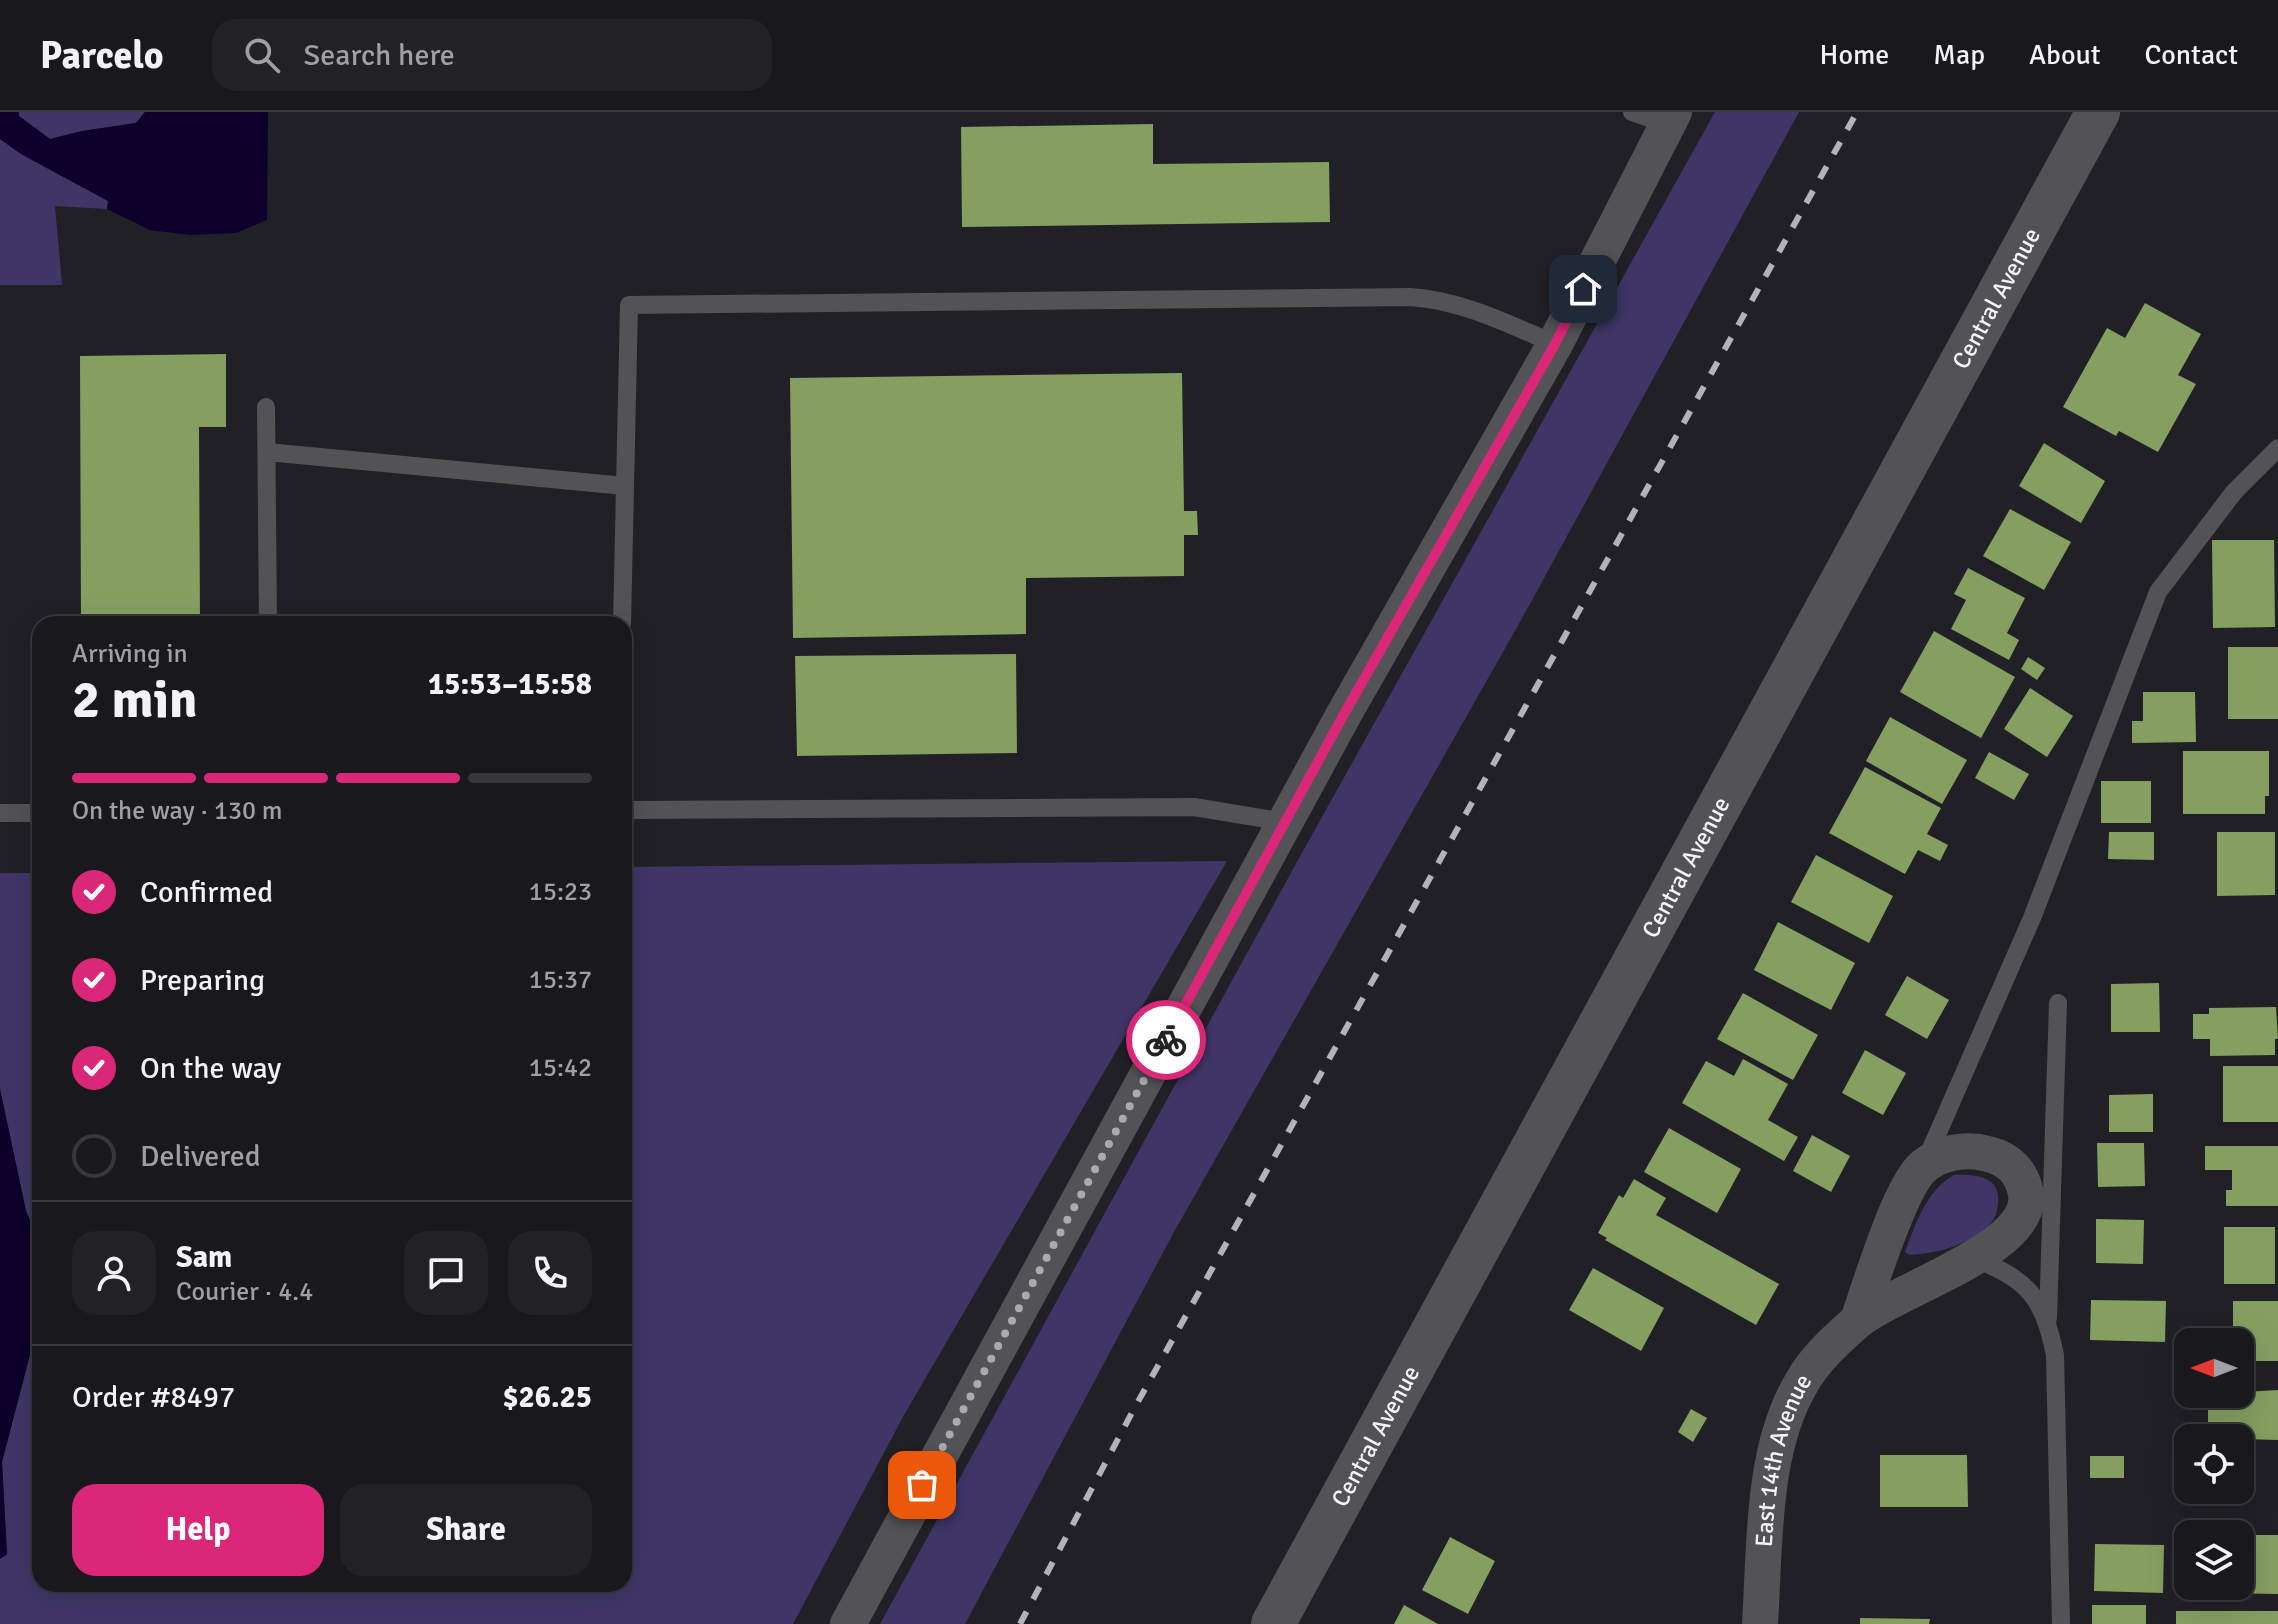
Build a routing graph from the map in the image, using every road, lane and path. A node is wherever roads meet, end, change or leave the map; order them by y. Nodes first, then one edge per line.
1 (1632, 112) edge
2 (2098, 112) edge
3 (1670, 118) edge
4 (1555, 344) junction
5 (266, 407) dead end
6 (2278, 448) edge
7 (267, 452) junction
8 (625, 486) junction
9 (268, 616) edge
10 (622, 616) edge
11 (632, 810) edge
12 (0, 813) edge
13 (32, 813) edge
14 (1285, 822) junction
15 (2058, 1003) dead end
16 (1923, 1166) junction
17 (1973, 1257) junction
18 (1858, 1320) junction
19 (2048, 1321) junction
20 (848, 1624) edge
21 (1273, 1624) edge
22 (1760, 1624) edge
23 (2061, 1624) edge

1 - 3 lane
2 - 21 street, Central Avenue
3 - 4 street
4 - 8 lane
4 - 14 street
5 - 7 lane
6 - 16 lane
7 - 8 lane
7 - 9 lane
8 - 10 lane
11 - 14 lane
12 - 13 lane
14 - 20 street
15 - 19 lane
16 - 17 street, East 14th Avenue
16 - 18 street, East 14th Avenue
17 - 18 street, East 14th Avenue
17 - 19 lane
18 - 22 street, East 14th Avenue
19 - 23 lane

